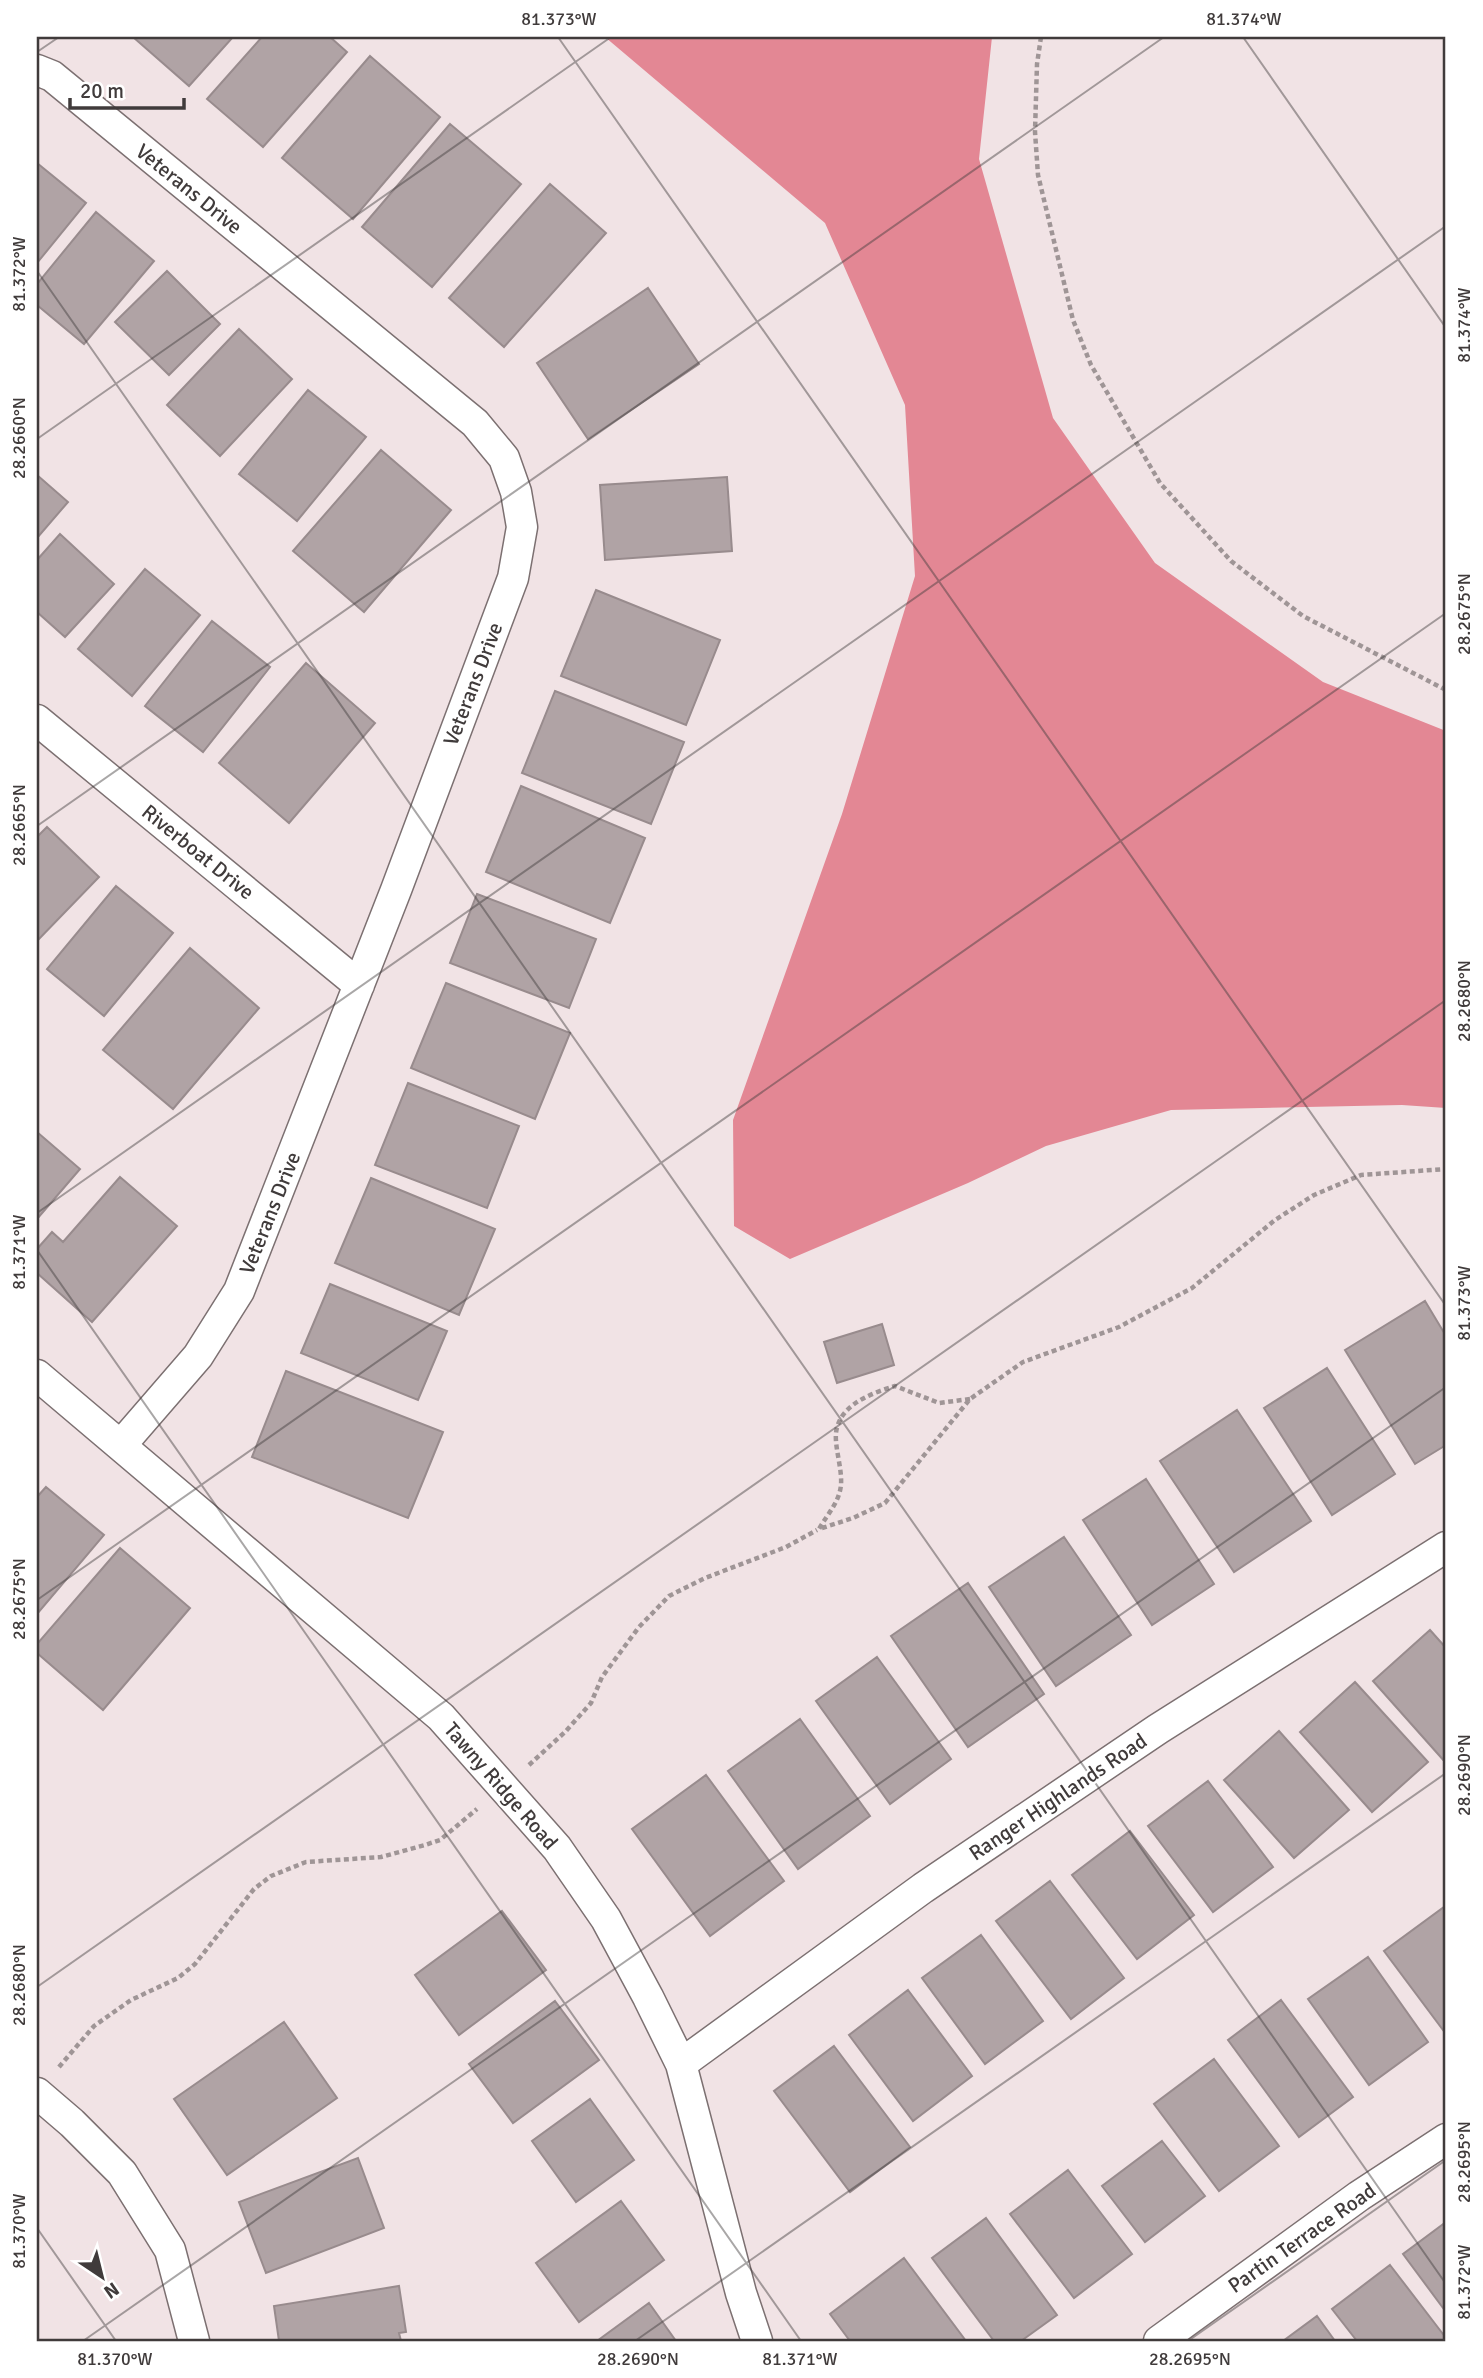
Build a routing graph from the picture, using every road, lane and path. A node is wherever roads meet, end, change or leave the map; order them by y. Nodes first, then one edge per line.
1 (1041, 37) edge
2 (37, 70) edge
3 (1446, 690) edge
4 (37, 720) edge
5 (359, 985) junction
6 (1446, 1169) edge
7 (37, 1375) edge
8 (970, 1399) junction
9 (121, 1445) junction
10 (817, 1530) dead end
11 (1446, 1547) edge
12 (492, 1796) junction
13 (681, 2064) junction
14 (45, 2083) edge
15 (1446, 2139) edge
16 (194, 2341) edge
17 (757, 2341) edge
18 (1159, 2341) edge

1 - 3 path
2 - 5 street, Veterans Drive
4 - 5 street, Riverboat Drive
5 - 9 street, Veterans Drive
6 - 8 path
7 - 9 street, Tawny Ridge Road
8 - 8 path
9 - 12 street, Tawny Ridge Road
10 - 12 path
11 - 13 street, Ranger Highlands Road
12 - 13 street, Tawny Ridge Road
12 - 14 path
13 - 17 street, Tawny Ridge Road
14 - 16 street
15 - 18 street, Partin Terrace Road

